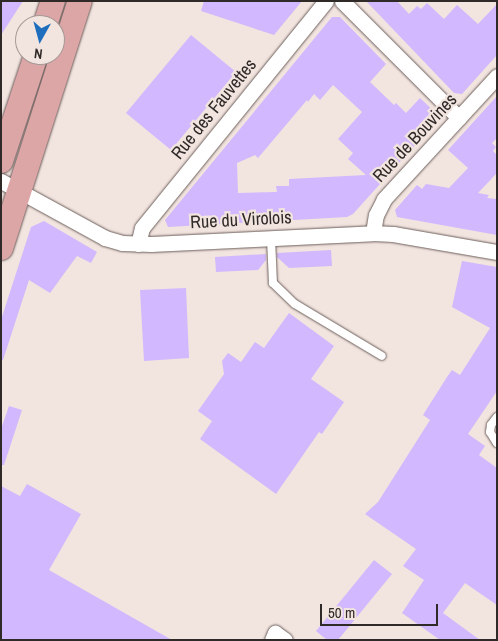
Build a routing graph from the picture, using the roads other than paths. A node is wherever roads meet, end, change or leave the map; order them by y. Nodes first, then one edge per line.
1 (53, 1) edge
2 (80, 1) edge
3 (326, 1) edge
4 (342, 1) edge
5 (48, 15) edge
6 (33, 65) edge
7 (497, 76) edge
8 (459, 118) junction
9 (1, 161) edge
10 (11, 185) edge
11 (373, 233) junction
12 (271, 238) junction
13 (138, 244) junction
14 (1, 248) edge
15 (497, 252) edge
16 (382, 356) dead end
17 (497, 417) edge
18 (497, 443) edge
19 (272, 640) edge
20 (285, 640) edge

1 - 5 main road
2 - 10 main road
3 - 13 street, Rue des Fauvettes
4 - 8 street
6 - 9 main road
7 - 8 street, Rue de Bouvines
8 - 11 street, Rue de Bouvines
10 - 13 street, Rue du Virolois
10 - 14 main road
11 - 12 street, Rue du Virolois
11 - 15 street, Rue du Virolois
12 - 13 street, Rue du Virolois
12 - 16 lane
17 - 18 lane
19 - 20 street

